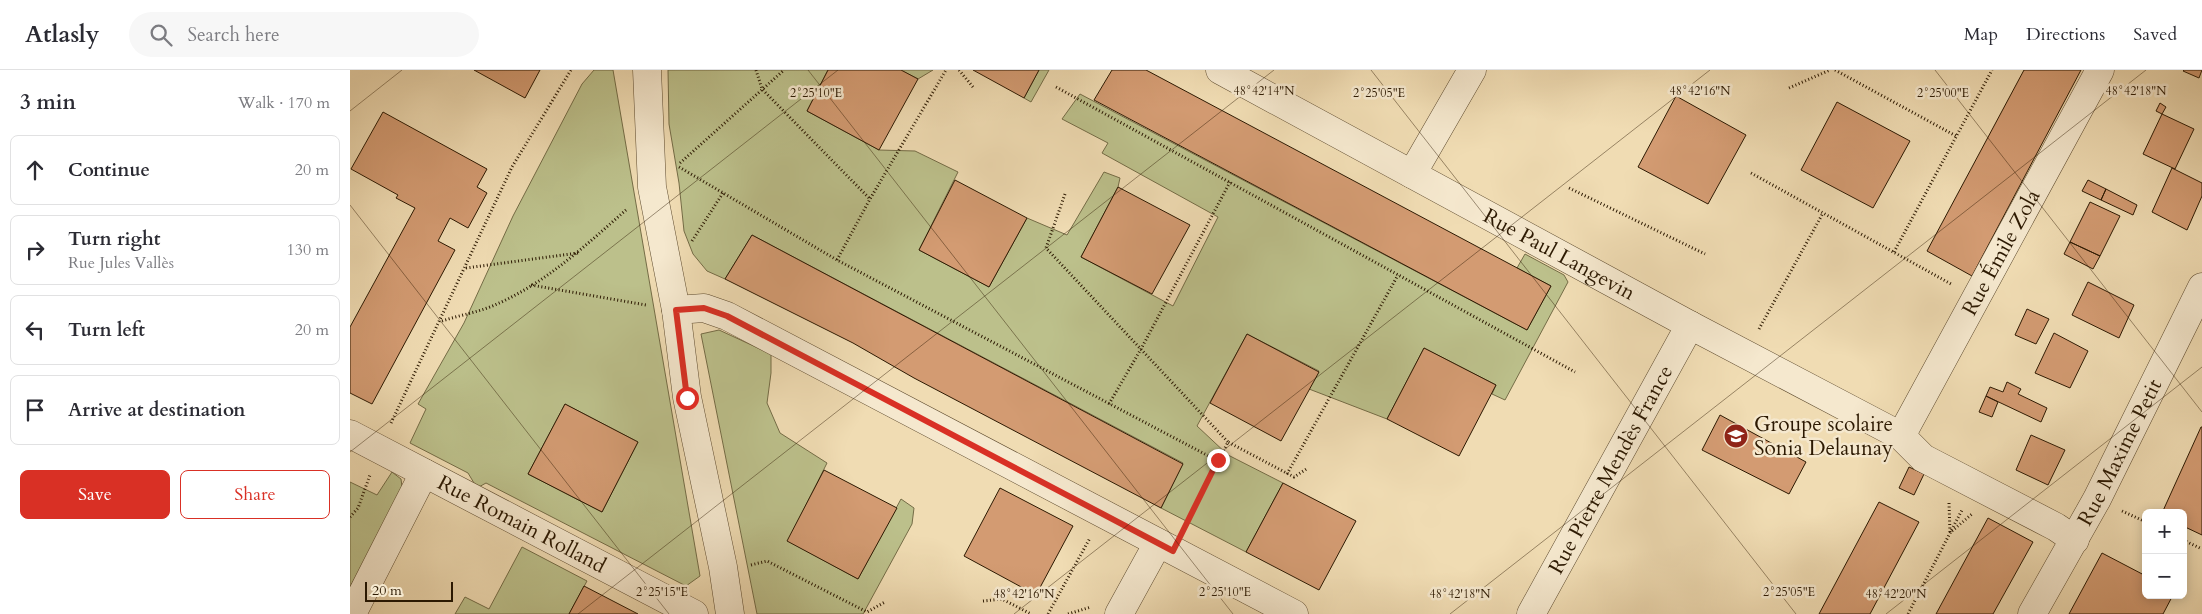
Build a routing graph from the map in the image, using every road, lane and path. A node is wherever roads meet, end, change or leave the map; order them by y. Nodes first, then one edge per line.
1 (571, 70) edge
2 (647, 70) edge
3 (756, 70) edge
4 (784, 70) edge
5 (946, 70) edge
6 (959, 70) edge
7 (1220, 70) edge
8 (1472, 70) edge
9 (1830, 70) edge
10 (1835, 70) edge
11 (1992, 70) edge
12 (2100, 70) edge
13 (1056, 86) dead end
14 (973, 88) dead end
15 (1789, 88) dead end
16 (762, 89) junction
17 (1956, 136) junction
18 (1751, 173) dead end
19 (1412, 174) junction
20 (1230, 182) junction
21 (1569, 188) dead end
22 (723, 193) junction
23 (1065, 194) dead end
24 (870, 199) junction
25 (1823, 213) junction
26 (620, 215) dead end
27 (1894, 252) junction
28 (578, 253) junction
29 (1705, 254) dead end
30 (837, 260) junction
31 (466, 268) junction
32 (670, 275) junction
33 (1398, 275) junction
34 (531, 285) junction
35 (2201, 292) edge
36 (1976, 298) junction
37 (676, 310) junction
38 (441, 321) junction
39 (1690, 326) junction
40 (1141, 349) junction
41 (1745, 354) junction
42 (1575, 372) dead end
43 (1109, 404) junction
44 (350, 434) edge
45 (1901, 436) junction
46 (1228, 442) junction
47 (379, 449) junction
48 (1218, 460) junction
49 (1308, 468) dead end
50 (424, 473) junction
51 (1287, 474) junction
52 (1974, 485) junction
53 (1103, 514) junction
54 (350, 517) edge
55 (2075, 540) junction
56 (2187, 542) edge
57 (1166, 547) junction
58 (2202, 549) edge
59 (746, 566) dead end
60 (983, 601) dead end
61 (885, 602) dead end
62 (352, 614) edge
63 (694, 614) edge
64 (730, 614) edge
65 (1031, 614) edge
66 (1048, 614) edge
67 (1118, 614) edge
68 (1294, 614) edge
69 (1531, 614) edge
70 (1908, 614) edge
71 (2032, 614) edge

1 - 31 path
2 - 32 street
3 - 16 path
4 - 16 path
5 - 24 path
6 - 14 path
7 - 19 street, Rue Paul Langevin
8 - 19 street
9 - 15 path
10 - 17 path
11 - 17 path
12 - 36 street, Rue Émile Zola
13 - 20 path
16 - 22 path
16 - 24 path
17 - 27 path
18 - 25 path
19 - 39 street, Rue Paul Langevin
20 - 33 path
20 - 40 path
21 - 29 path
22 - 30 path
22 - 32 path
23 - 40 path
24 - 30 path
25 - 27 path
25 - 41 path
26 - 28 path
27 - 36 path
28 - 31 path
28 - 34 path
30 - 43 path
31 - 38 path
32 - 37 street
33 - 42 path
33 - 51 path
34 - 37 path
34 - 38 path
35 - 55 street, Rue Maxime Petit
36 - 45 street, Rue Émile Zola
37 - 53 street
37 - 64 street
38 - 47 path
39 - 41 street, Rue Paul Langevin
39 - 69 street, Rue Pierre Mendès France
40 - 43 path
40 - 46 path
41 - 45 street, Rue Paul Langevin
43 - 48 path
44 - 47 street, Rue Romain Rolland
45 - 52 street, Rue Paul Langevin
46 - 48 path
46 - 51 path
47 - 50 street, Rue Romain Rolland
47 - 54 path
48 - 57 path
49 - 51 path
50 - 62 street
50 - 63 street, Rue Romain Rolland
52 - 55 street, Rue Paul Langevin
52 - 70 path
53 - 57 street
53 - 66 path
55 - 71 street, Rue Maxime Petit
56 - 58 path
57 - 67 street
57 - 68 street
59 - 61 path
60 - 65 path

